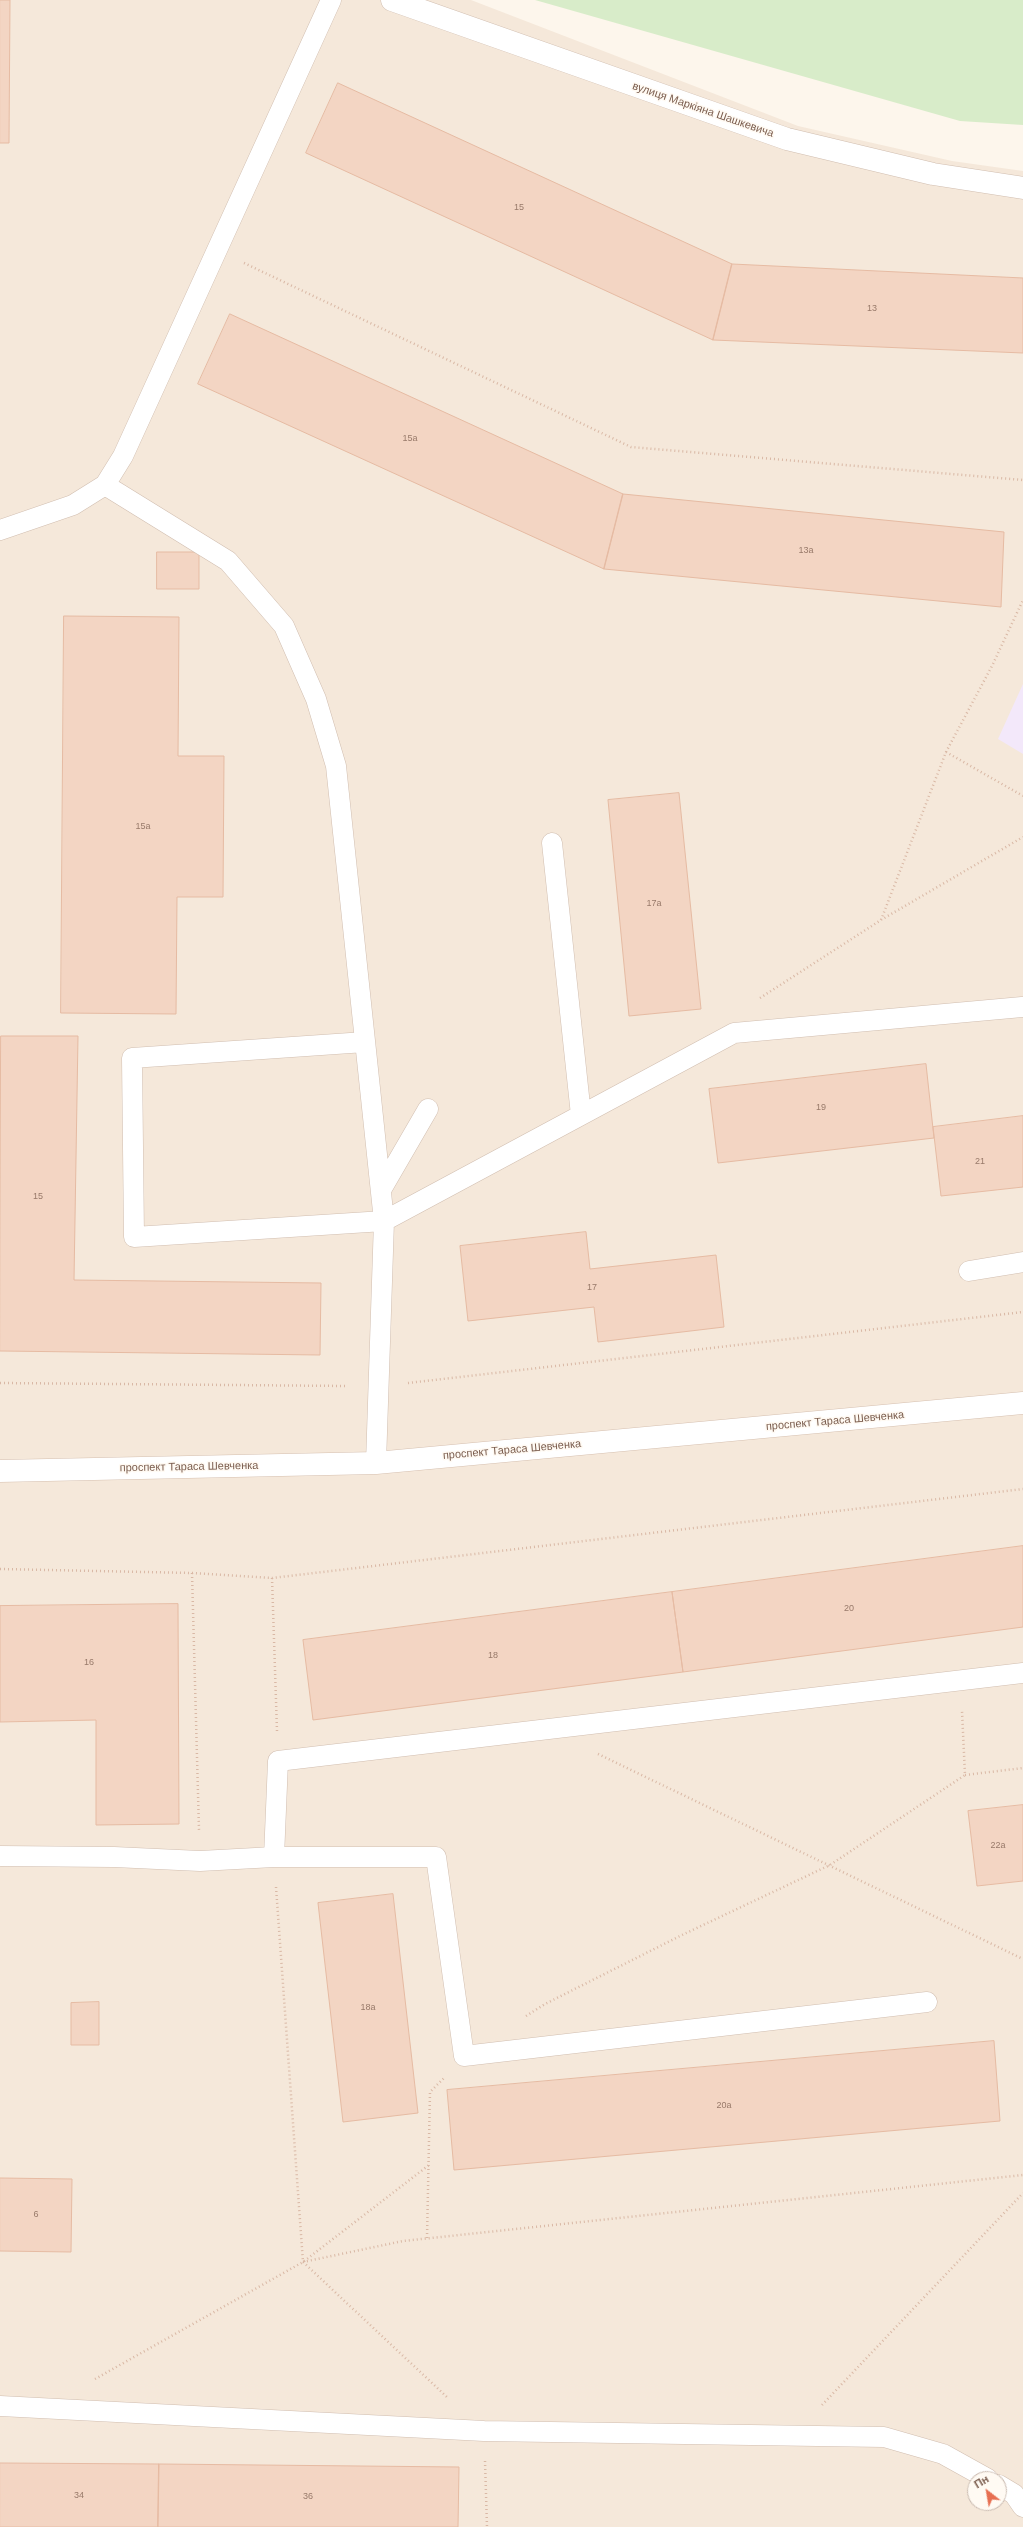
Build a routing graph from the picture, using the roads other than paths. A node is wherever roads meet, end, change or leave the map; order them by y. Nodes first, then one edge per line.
1 (331, 0) edge
2 (392, 0) edge
3 (1023, 188) edge
4 (105, 486) junction
5 (0, 530) edge
6 (552, 843) dead end
7 (1022, 1007) dead end
8 (365, 1042) junction
9 (428, 1109) dead end
10 (581, 1115) junction
11 (380, 1190) junction
12 (384, 1221) junction
13 (1023, 1262) edge
14 (969, 1271) dead end
15 (1023, 1403) edge
16 (376, 1463) junction
17 (0, 1471) edge
18 (1023, 1673) edge
19 (0, 1856) edge
20 (274, 1857) junction
21 (928, 2002) dead end
22 (0, 2406) edge
23 (974, 2471) edge
24 (1007, 2490) edge
25 (1023, 2507) edge

1 - 4 lane
2 - 3 street, вулиця Маркіяна Шашкевича
4 - 5 lane
4 - 8 lane
6 - 10 lane
7 - 10 lane
8 - 11 lane
8 - 12 lane
9 - 11 lane
10 - 12 lane
11 - 12 lane
12 - 16 lane
13 - 14 lane
15 - 16 street, проспект Тараса Шевченка
16 - 17 street, проспект Тараса Шевченка
18 - 20 lane
19 - 20 lane
20 - 21 lane
22 - 23 lane
24 - 25 lane

